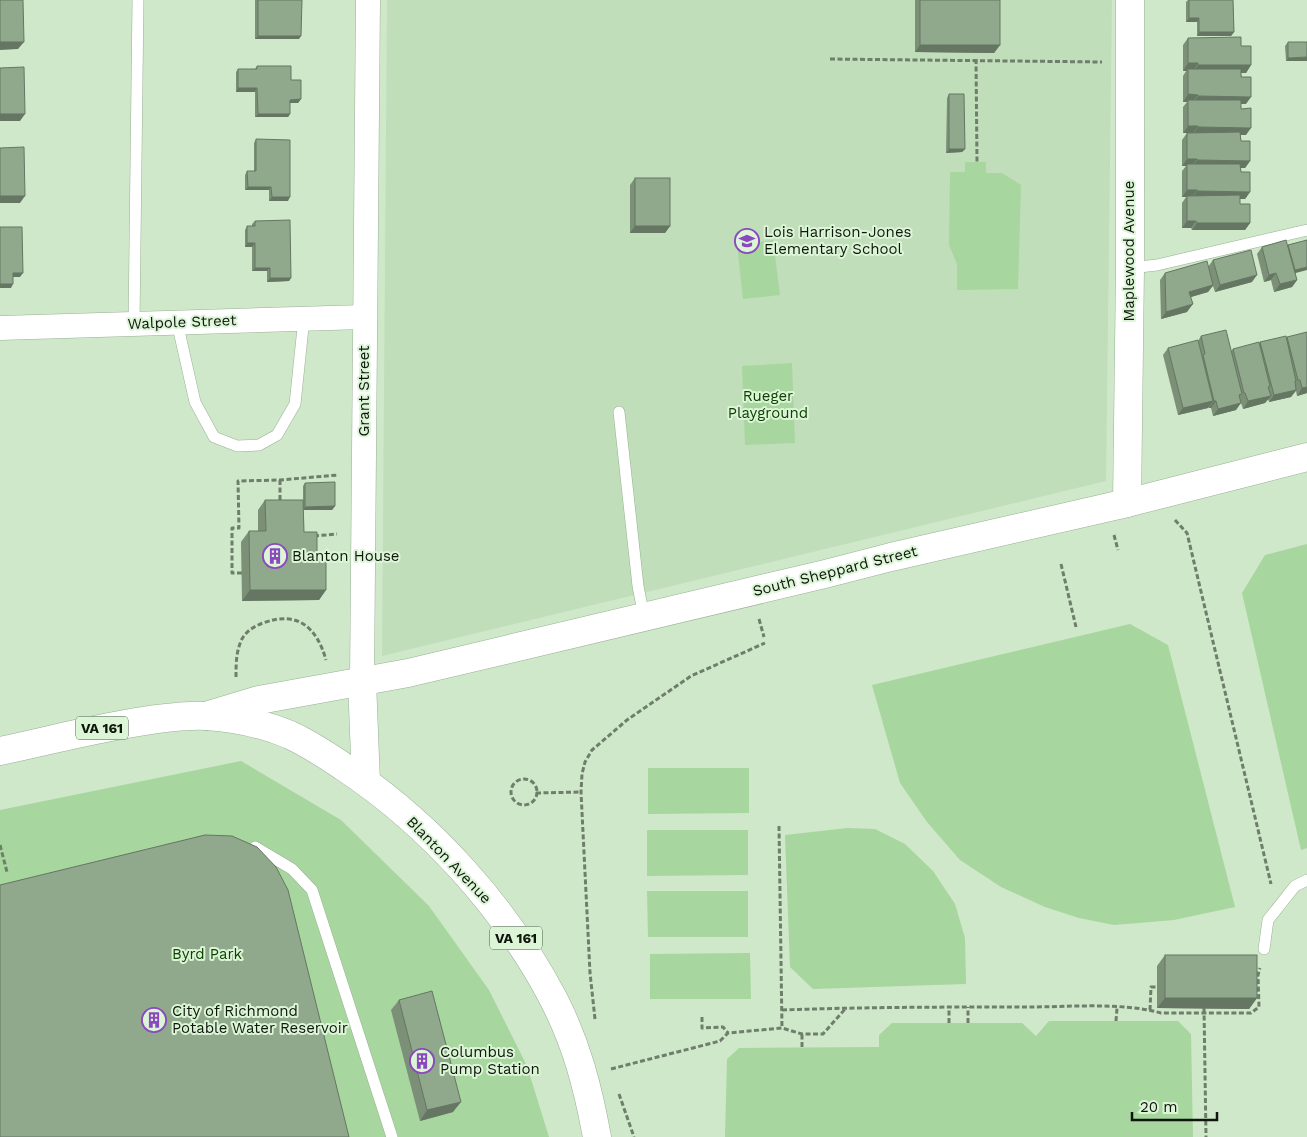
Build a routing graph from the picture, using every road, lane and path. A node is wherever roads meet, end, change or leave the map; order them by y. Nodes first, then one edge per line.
1 (138, 0) edge
2 (368, 0) edge
3 (1130, 0) edge
4 (830, 59) dead end
5 (976, 60) junction
6 (1102, 62) dead end
7 (977, 162) dead end
8 (1307, 230) edge
9 (1130, 268) junction
10 (364, 317) junction
11 (304, 318) junction
12 (176, 322) junction
13 (134, 324) junction
14 (0, 328) edge
15 (619, 412) dead end
16 (1307, 457) edge
17 (338, 475) dead end
18 (280, 480) junction
19 (1126, 503) junction
20 (280, 510) edge
21 (1169, 513) dead end
22 (1112, 527) dead end
23 (337, 534) dead end
24 (312, 536) edge
25 (1118, 550) dead end
26 (1061, 564) dead end
27 (242, 573) dead end
28 (757, 614) dead end
29 (644, 617) junction
30 (1076, 627) dead end
31 (764, 637) dead end
32 (765, 643) dead end
33 (326, 661) dead end
34 (236, 677) dead end
35 (362, 681) junction
36 (206, 716) junction
37 (0, 751) edge
38 (366, 782) junction
39 (581, 792) junction
40 (536, 793) junction
41 (778, 826) dead end
42 (0, 845) edge
43 (271, 871) edge
44 (7, 872) dead end
45 (1307, 880) edge
46 (1277, 909) junction
47 (1264, 949) joint
48 (1157, 987) dead end
49 (949, 1007) junction
50 (968, 1007) junction
51 (846, 1008) junction
52 (1117, 1008) junction
53 (1204, 1008) edge
54 (782, 1010) junction
55 (1150, 1010) junction
56 (1204, 1014) junction
57 (702, 1017) dead end
58 (595, 1020) dead end
59 (1116, 1021) dead end
60 (949, 1023) dead end
61 (968, 1023) dead end
62 (782, 1028) junction
63 (728, 1033) junction
64 (802, 1034) junction
65 (802, 1047) dead end
66 (607, 1061) dead end
67 (610, 1069) junction
68 (613, 1077) dead end
69 (616, 1086) dead end
70 (392, 1137) edge
71 (597, 1137) edge
72 (634, 1137) edge
73 (1206, 1137) edge

1 - 13 lane
2 - 10 street, Grant Street
3 - 9 street, Maplewood Avenue
4 - 5 path
5 - 6 path
5 - 7 path
8 - 9 lane
9 - 19 street, Maplewood Avenue
10 - 11 street, Walpole Street
10 - 35 street, Grant Street
11 - 12 street, Walpole Street
11 - 12 lane
12 - 13 street, Walpole Street
13 - 14 street, Walpole Street
15 - 29 lane
16 - 19 street, South Sheppard Street
17 - 18 path
18 - 20 path
18 - 27 path
19 - 29 street, South Sheppard Street
21 - 46 path
22 - 25 path
23 - 24 path
26 - 30 path
28 - 31 path
29 - 35 street, South Sheppard Street
32 - 39 path
33 - 34 path
35 - 36 street, Blanton Avenue
35 - 38 street, Grant Street
36 - 37 street, Blanton Avenue / VA 161
36 - 38 street, Blanton Avenue / VA 161
38 - 71 street, Blanton Avenue / VA 161
39 - 40 path
39 - 58 path
40 - 40 path
41 - 54 path
42 - 44 path
43 - 70 lane
45 - 46 lane
46 - 47 lane
47 - 56 path
48 - 55 path
49 - 50 path
49 - 51 path
49 - 60 path
50 - 52 path
50 - 61 path
51 - 54 path
51 - 64 path
52 - 55 path
52 - 59 path
53 - 56 path
54 - 62 path
55 - 56 path
56 - 73 path
57 - 63 path
62 - 63 path
62 - 64 path
63 - 67 path
64 - 65 path
66 - 67 path
67 - 68 path
69 - 72 path

